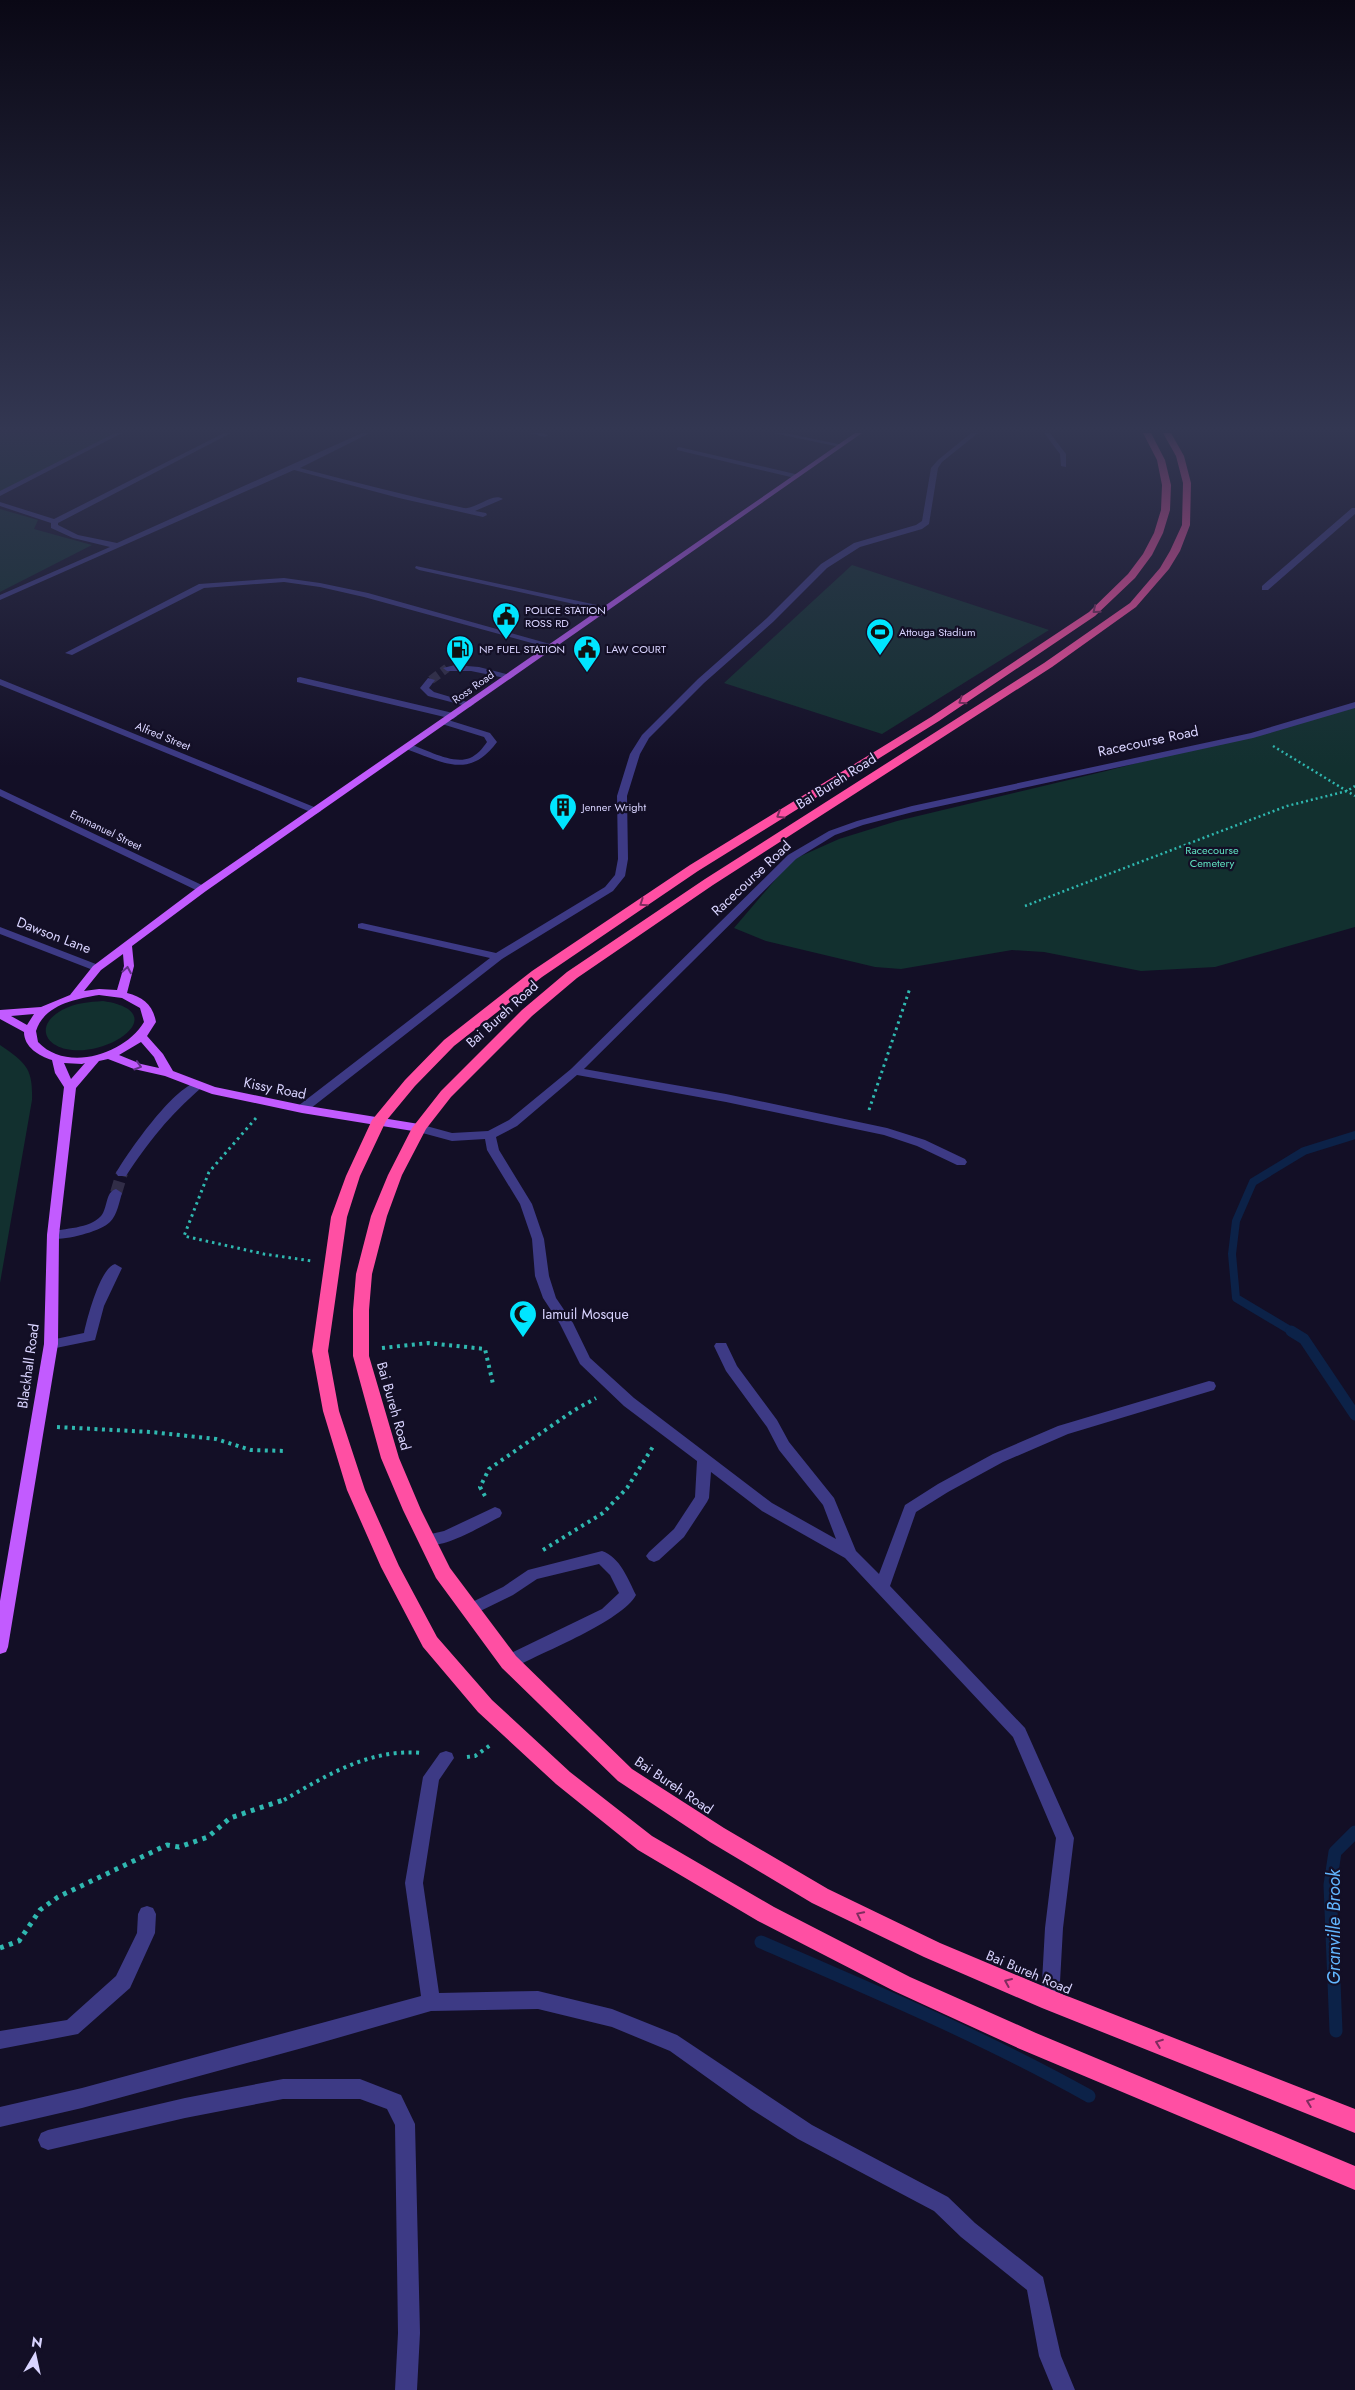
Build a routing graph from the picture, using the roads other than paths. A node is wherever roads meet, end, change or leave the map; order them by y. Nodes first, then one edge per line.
1 (113, 545) edge
2 (121, 545) edge
3 (698, 545) edge
4 (860, 545) edge
5 (1155, 545) edge
6 (1178, 545) edge
7 (1315, 545) edge
8 (118, 546) junction
9 (419, 568) dead end
10 (1265, 588) dead end
11 (0, 598) edge
12 (606, 609) junction
13 (554, 646) junction
14 (69, 653) dead end
15 (448, 668) tunnel mouth
16 (510, 676) junction
17 (300, 680) dead end
18 (431, 680) dead end
19 (0, 682) edge
20 (470, 704) junction
21 (1355, 705) edge
22 (453, 716) junction
23 (445, 722) junction
24 (409, 747) junction
25 (0, 792) edge
26 (316, 811) junction
27 (202, 889) junction
28 (362, 926) dead end
29 (0, 930) edge
30 (127, 945) junction
31 (498, 957) junction
32 (97, 968) junction
33 (122, 994) junction
34 (74, 996) junction
35 (45, 1010) junction
36 (0, 1013) edge
37 (30, 1031) junction
38 (142, 1037) junction
39 (108, 1056) junction
40 (57, 1058) junction
41 (96, 1058) junction
42 (575, 1072) junction
43 (168, 1073) junction
44 (197, 1086) junction
45 (70, 1087) junction
46 (302, 1109) junction
47 (379, 1120) junction
48 (419, 1128) junction
49 (490, 1135) junction
50 (961, 1162) dead end
51 (122, 1173) tunnel mouth
52 (116, 1193) tunnel mouth
53 (53, 1235) junction
54 (115, 1268) dead end
55 (51, 1344) junction
56 (720, 1346) dead end
57 (1210, 1386) dead end
58 (704, 1459) junction
59 (495, 1512) road end
60 (427, 1540) junction
61 (850, 1554) junction
62 (654, 1556) dead end
63 (882, 1586) junction
64 (470, 1610) junction
65 (0, 1644) edge
66 (510, 1662) junction
67 (446, 1758) road end
68 (147, 1914) dead end
69 (1050, 2000) junction
70 (431, 2002) junction
71 (0, 2040) edge
72 (0, 2117) edge
73 (1355, 2121) edge
74 (48, 2140) dead end
75 (1355, 2178) edge
76 (406, 2390) edge
77 (1064, 2390) edge

1 - 8 street
2 - 8 street
3 - 12 main road, Ross Road
4 - 31 street
5 -> 47 highway
6 - 48 highway, Bai Bureh Road
7 - 10 street
8 - 11 street
9 - 12 street
12 - 13 main road, Ross Road
13 - 14 street
13 - 16 main road, Ross Road
15 - 16 street
16 - 20 main road, Ross Road
17 - 22 street
18 - 20 street
19 - 26 street, Alfred Street
20 - 22 main road, Ross Road
21 - 42 street, Racecourse Road
22 - 23 main road, Ross Road
23 - 24 main road, Ross Road
23 - 24 street
24 - 26 main road, Ross Road
25 - 27 street, Emmanuel Street
26 - 27 main road, Ross Road
27 - 30 main road, Ross Road
28 - 31 street
29 - 32 street, Dawson Lane
30 - 32 main road, Ross Road
33 -> 30 main road
31 - 46 street
32 - 34 main road, Ross Road
33 - 34 main road
33 - 38 main road
34 - 35 main road
35 - 36 main road
35 - 37 main road
36 - 37 main road
37 - 40 main road
38 - 39 main road
38 - 43 main road
39 - 41 main road
39 -> 43 main road, Kissy Road
40 - 41 main road
40 - 45 main road
41 - 45 main road
42 - 49 street, Racecourse Road
42 - 50 street
43 - 44 main road, Kissy Road
44 - 46 main road, Kissy Road
44 - 51 street
45 - 53 main road, Blackhall Road
46 - 47 main road, Kissy Road
47 - 48 main road, Racecourse Road
47 - 75 highway
48 - 49 street, Racecourse Road
48 - 60 highway, Bai Bureh Road
49 - 58 street
52 - 53 street
53 - 55 main road, Blackhall Road
54 - 55 street
55 - 65 main road, Blackhall Road
56 - 61 street
57 - 63 street
58 - 61 street
58 - 62 street
59 - 60 street
60 - 64 highway, Bai Bureh Road
61 - 63 street
63 - 69 street
64 - 66 highway, Bai Bureh Road
64 - 66 street
69 -> 66 highway, Bai Bureh Road
67 - 70 street
68 - 71 street
73 -> 69 highway, Bai Bureh Road
70 - 72 street
70 - 77 street
74 - 76 street

